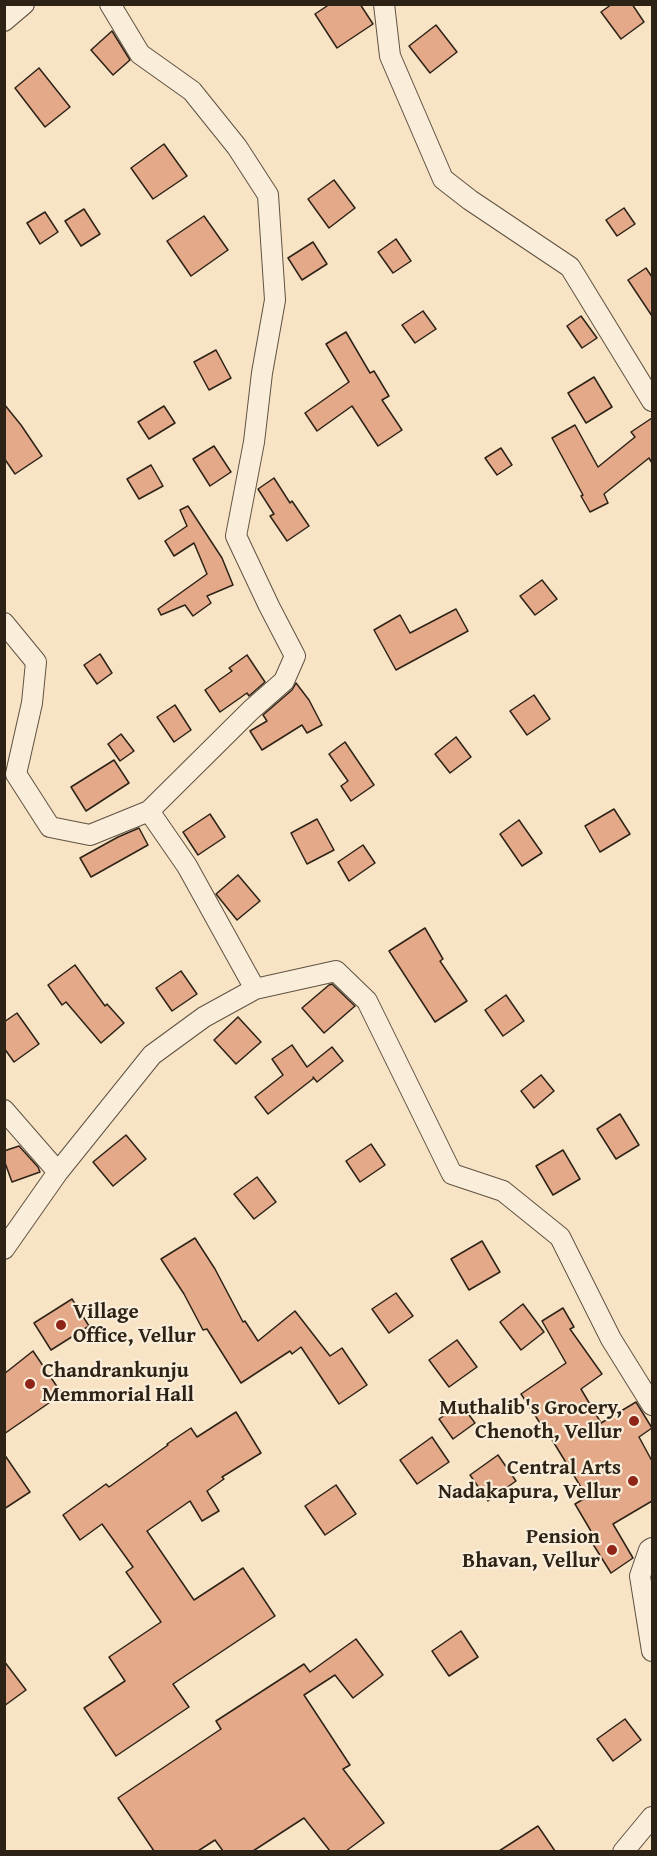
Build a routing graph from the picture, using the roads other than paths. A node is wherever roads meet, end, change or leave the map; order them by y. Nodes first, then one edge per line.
1 (24, 4) edge
2 (110, 4) edge
3 (384, 4) edge
4 (4, 21) edge
5 (652, 400) edge
6 (4, 623) edge
7 (149, 811) junction
8 (255, 989) junction
9 (4, 1110) edge
10 (58, 1172) junction
11 (4, 1249) edge
12 (652, 1405) edge
13 (652, 1548) edge
14 (652, 1651) edge
15 (652, 1817) edge
16 (622, 1851) edge

1 - 4 street
2 - 7 street
3 - 5 street
6 - 7 street
7 - 8 street
8 - 10 street
8 - 12 street
9 - 10 street
10 - 11 street
13 - 14 street
15 - 16 street

